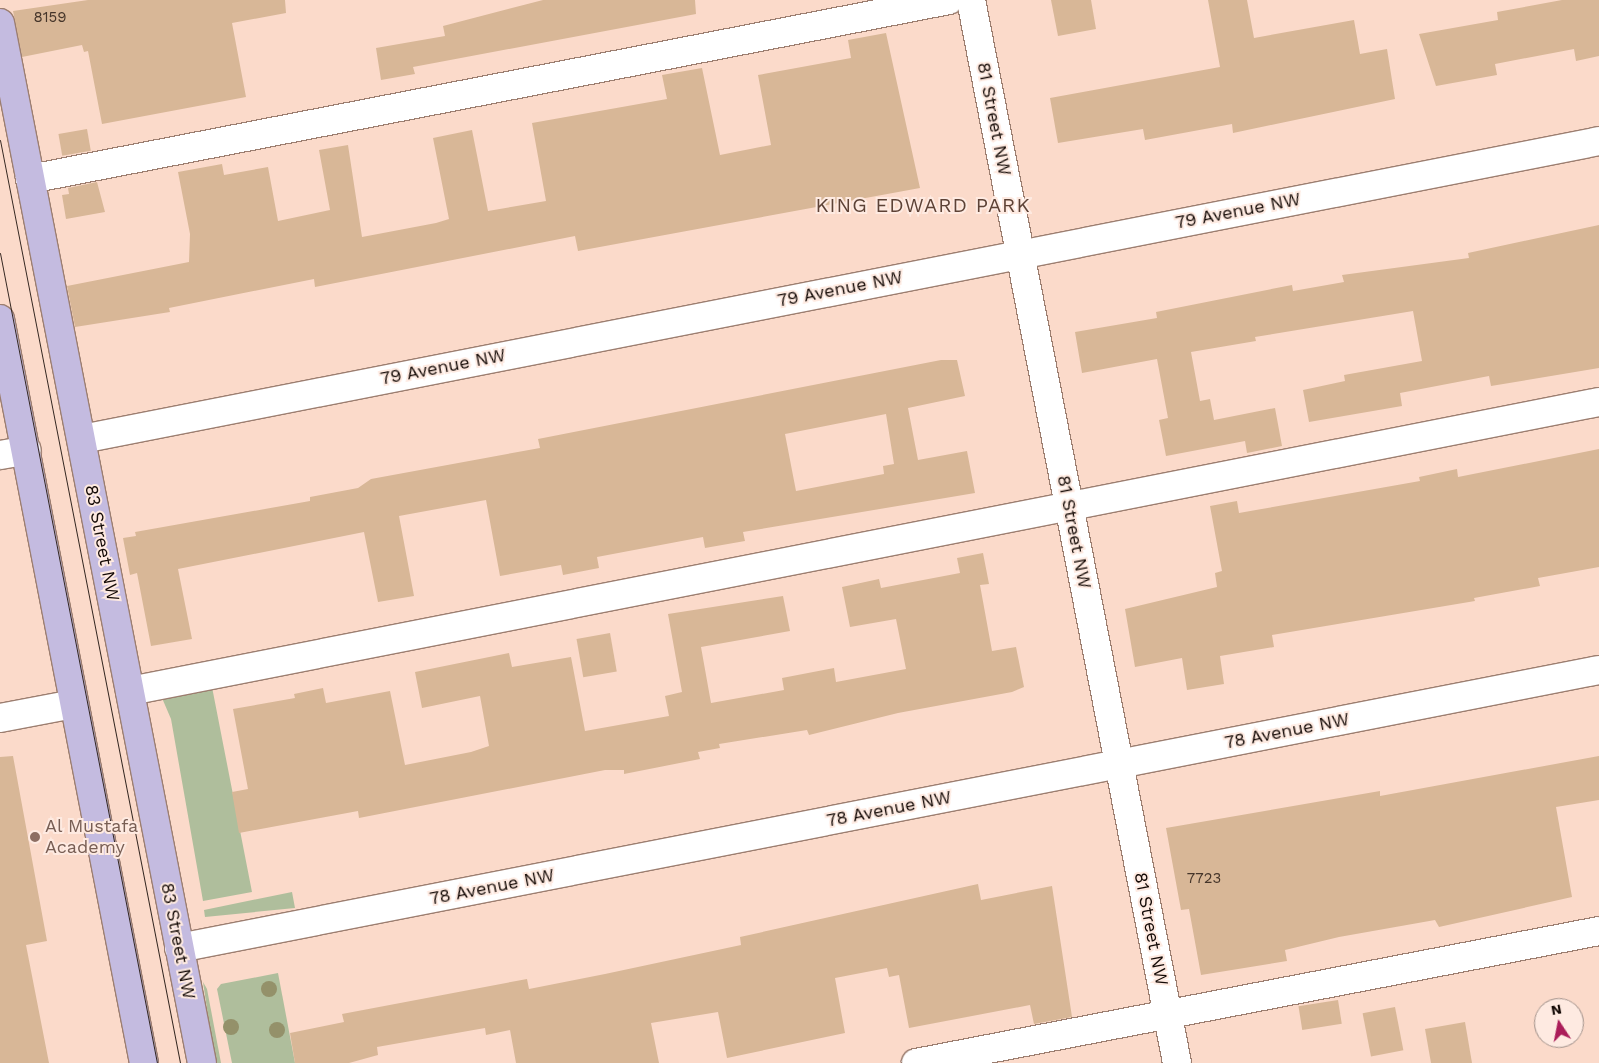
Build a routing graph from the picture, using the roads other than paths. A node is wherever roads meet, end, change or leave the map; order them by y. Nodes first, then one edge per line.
1 (949, 0) edge
2 (971, 0) edge
3 (0, 23) edge
4 (1599, 141) edge
5 (30, 179) junction
6 (1021, 254) junction
7 (0, 319) edge
8 (1599, 402) edge
9 (82, 439) junction
10 (27, 450) junction
11 (0, 455) edge
12 (1069, 506) junction
13 (1599, 670) edge
14 (130, 691) junction
15 (74, 704) junction
16 (0, 718) edge
17 (1119, 765) junction
18 (1599, 931) edge
19 (180, 948) junction
20 (1168, 1015) junction
21 (144, 1063) edge
22 (202, 1063) edge
23 (916, 1063) edge
24 (1177, 1063) edge

1 - 5 street
2 - 6 street, 81 Street NW
3 - 5 main road, 83 Street NW
4 - 6 street, 79 Avenue NW
5 - 9 main road, 83 Street NW
6 - 9 street, 79 Avenue NW
6 - 12 street, 81 Street NW
7 - 10 main road
8 - 12 street
9 - 14 main road, 83 Street NW
10 - 11 street
10 - 15 main road
12 - 14 street
12 - 17 street, 81 Street NW
13 - 17 street, 78 Avenue NW
14 - 19 main road, 83 Street NW
15 - 16 street
15 - 21 main road
17 - 19 street, 78 Avenue NW
17 - 20 street, 81 Street NW
18 - 20 street
19 - 22 main road, 83 Street NW
20 - 23 street
20 - 24 street, 81 Street NW

